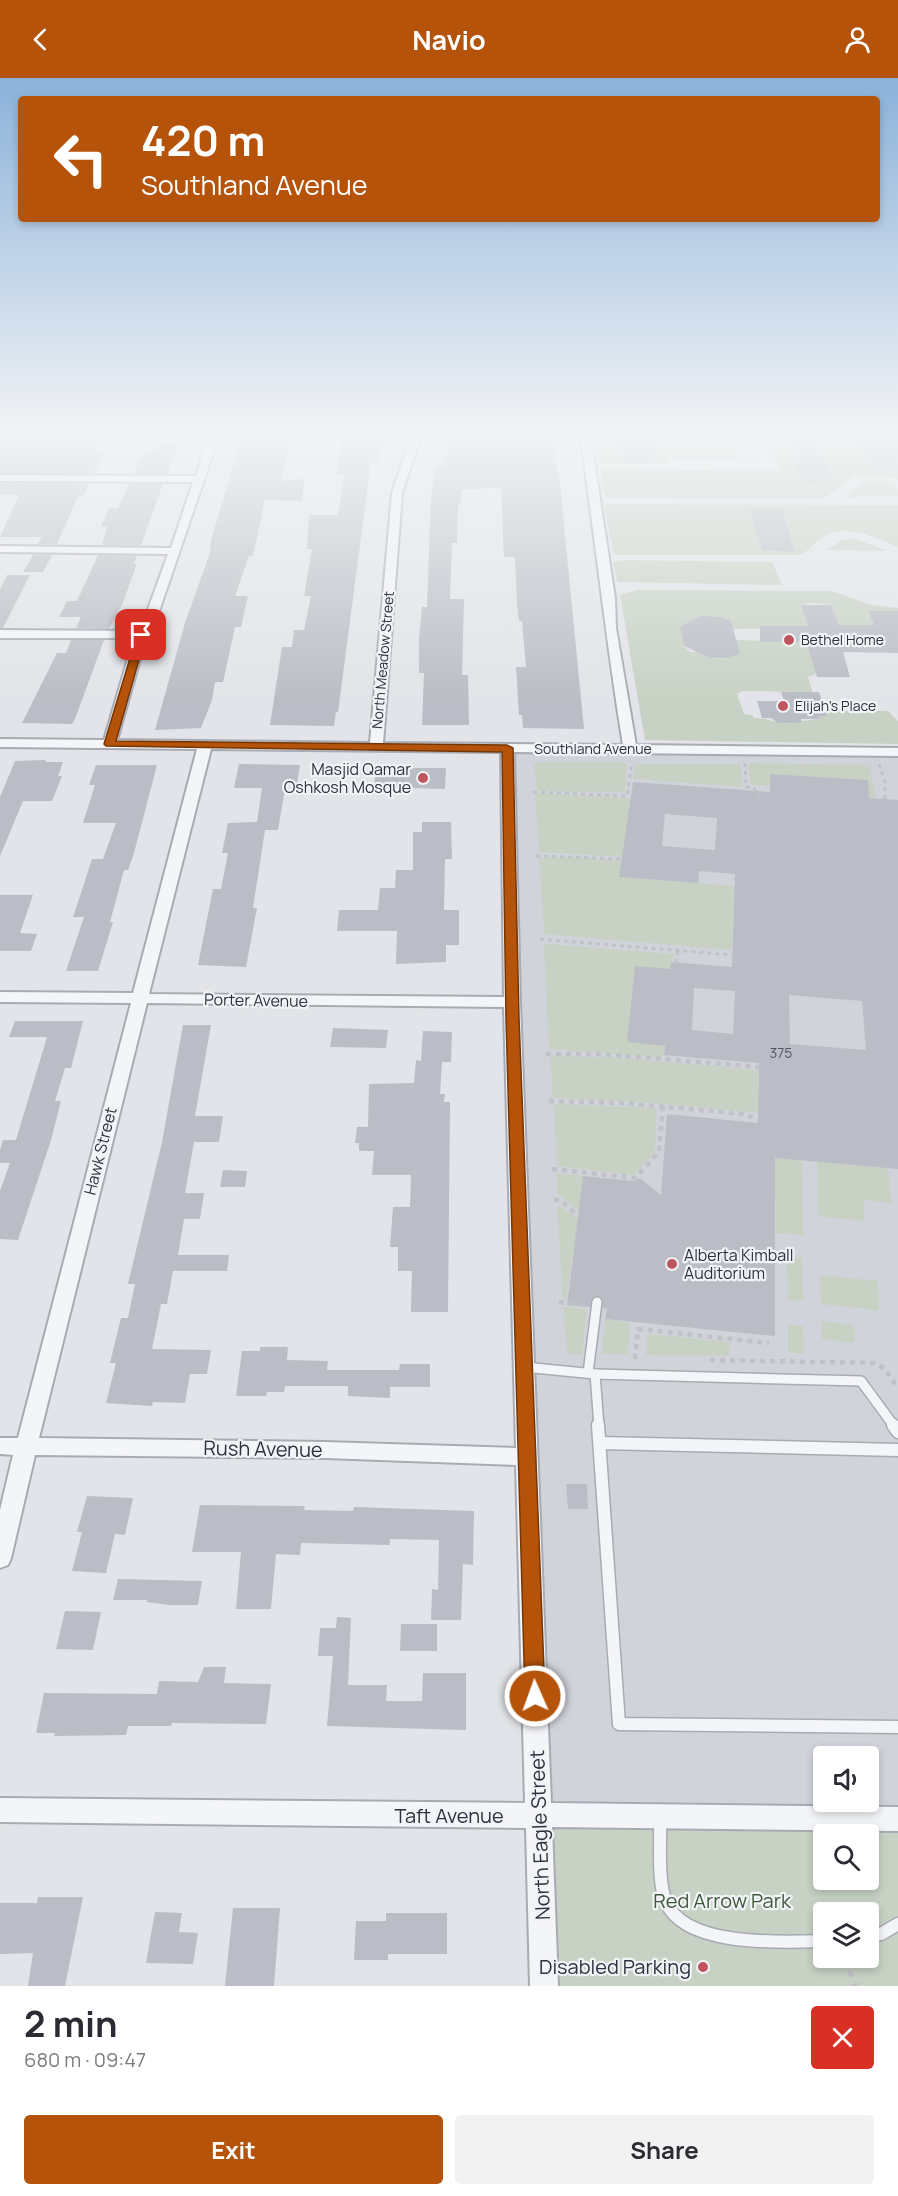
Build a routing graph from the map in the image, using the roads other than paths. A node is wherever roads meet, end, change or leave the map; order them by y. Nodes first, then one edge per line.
1 (185, 522) edge
2 (395, 522) edge
3 (598, 522) edge
4 (0, 549) edge
5 (175, 551) junction
6 (0, 634) edge
7 (141, 635) junction
8 (0, 743) edge
9 (109, 744) junction
10 (206, 745) junction
11 (376, 747) junction
12 (507, 748) junction
13 (898, 752) edge
14 (631, 755) junction
15 (0, 997) edge
16 (141, 999) junction
17 (512, 1002) junction
18 (597, 1304) road end
19 (523, 1367) junction
20 (592, 1374) junction
21 (898, 1432) edge
22 (600, 1443) junction
23 (0, 1446) edge
24 (25, 1446) junction
25 (898, 1450) edge
26 (526, 1457) junction
27 (0, 1557) edge
28 (898, 1727) edge
29 (0, 1810) edge
30 (540, 1815) junction
31 (660, 1816) junction
32 (898, 1819) edge
33 (898, 1924) edge
34 (879, 1934) edge
35 (813, 1941) edge
36 (544, 1986) edge

1 - 5 street
2 - 11 street, North Meadow Street
3 - 14 street
4 - 5 street
5 - 7 street
6 - 7 street
7 - 9 street
8 - 9 street, Southland Avenue
9 - 10 street, Southland Avenue
10 - 11 street, Southland Avenue
10 - 16 street, Hawk Street
11 - 12 street, Southland Avenue
12 - 14 street, Southland Avenue
12 - 17 street, North Eagle Street
13 - 14 street, Southland Avenue
15 - 16 street, Porter Avenue
16 - 17 street, Porter Avenue
16 - 24 street, Hawk Street
17 - 19 street, North Eagle Street
18 - 20 lane
19 - 20 lane
19 - 26 street, North Eagle Street
20 - 21 lane
20 - 22 lane
22 - 25 lane
22 - 28 lane
23 - 24 street, Rush Avenue
24 - 26 street, Rush Avenue
24 - 27 street, Hawk Street
26 - 30 street, North Eagle Street
29 - 30 street, Taft Avenue
30 - 31 street, Taft Avenue
30 - 36 street, North Eagle Street
31 - 32 street, Taft Avenue
31 - 35 lane
33 - 34 lane

